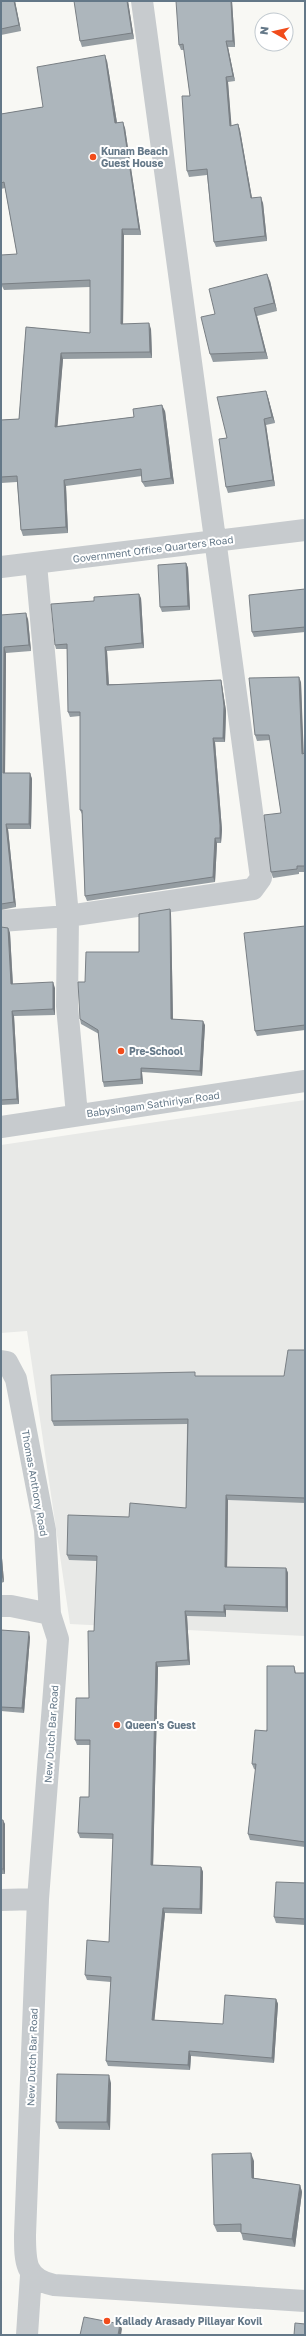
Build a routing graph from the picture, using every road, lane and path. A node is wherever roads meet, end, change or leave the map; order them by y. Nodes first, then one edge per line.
1 (142, 1) edge
2 (305, 530) edge
3 (216, 542) junction
4 (36, 564) junction
5 (1, 567) edge
6 (68, 916) junction
7 (1, 921) edge
8 (305, 1081) edge
9 (77, 1115) junction
10 (1, 1127) edge
11 (1, 1361) edge
12 (1, 1606) edge
13 (50, 1614) junction
14 (38, 1899) junction
15 (1, 1900) edge
16 (31, 2275) junction
17 (305, 2300) edge
18 (27, 2335) edge

1 - 3 street
2 - 3 street, Government Office Quarters Road
3 - 4 street, Government Office Quarters Road
3 - 6 street
4 - 5 street, Government Office Quarters Road
4 - 6 street
6 - 7 street
6 - 9 street
8 - 9 street, Babysingam Sathiriyar Road
9 - 10 street, Babysingam Sathiriyar Road
11 - 13 street, Thomas Anthony Road
12 - 13 street
13 - 14 street, New Dutch Bar Road
14 - 15 street
14 - 16 street, New Dutch Bar Road
16 - 17 street
16 - 18 street

